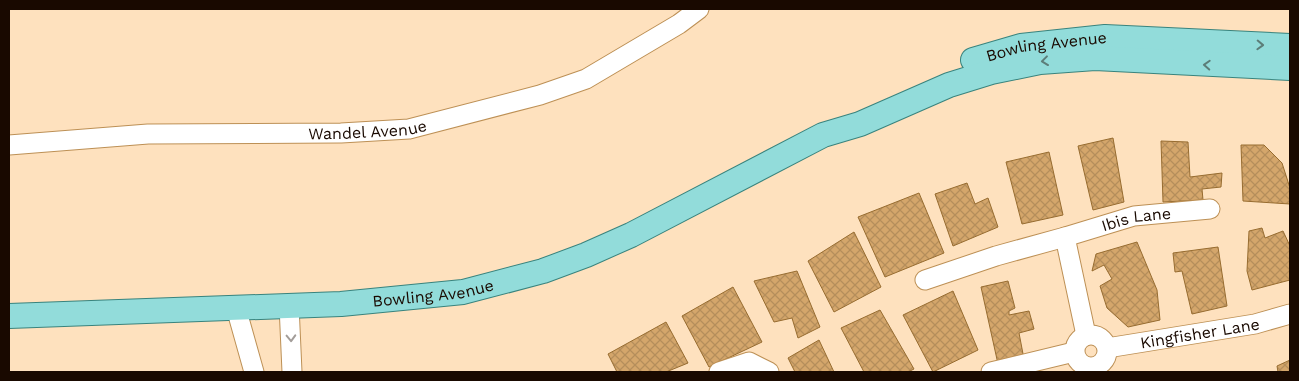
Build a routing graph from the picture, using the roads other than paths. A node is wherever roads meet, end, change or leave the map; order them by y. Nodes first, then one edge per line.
1 (699, 9) edge
2 (1290, 46) edge
3 (1290, 68) edge
4 (823, 135) junction
5 (9, 145) edge
6 (1210, 209) dead end
7 (1065, 237) junction
8 (925, 280) dead end
9 (289, 305) junction
10 (236, 308) junction
11 (1290, 314) edge
12 (9, 316) edge
13 (1086, 335) junction
14 (1107, 348) junction
15 (1074, 352) junction
16 (1096, 370) edge
17 (254, 372) edge
18 (292, 372) edge
19 (719, 372) edge
20 (769, 372) edge
21 (991, 372) edge

1 - 5 street, Wandel Avenue
4 -> 2 main road, Bowling Avenue
3 -> 4 main road, Bowling Avenue
4 - 9 main road, Bowling Avenue
6 - 7 street, Ibis Lane
7 - 8 street, Ibis Lane
7 - 13 street
9 - 10 main road, Bowling Avenue
9 -> 18 street
10 - 12 main road, Bowling Avenue
10 - 17 street
11 - 14 street, Kingfisher Lane
13 - 14 street
13 - 15 street
14 - 16 street
15 - 16 street
15 - 21 street
19 - 20 street

